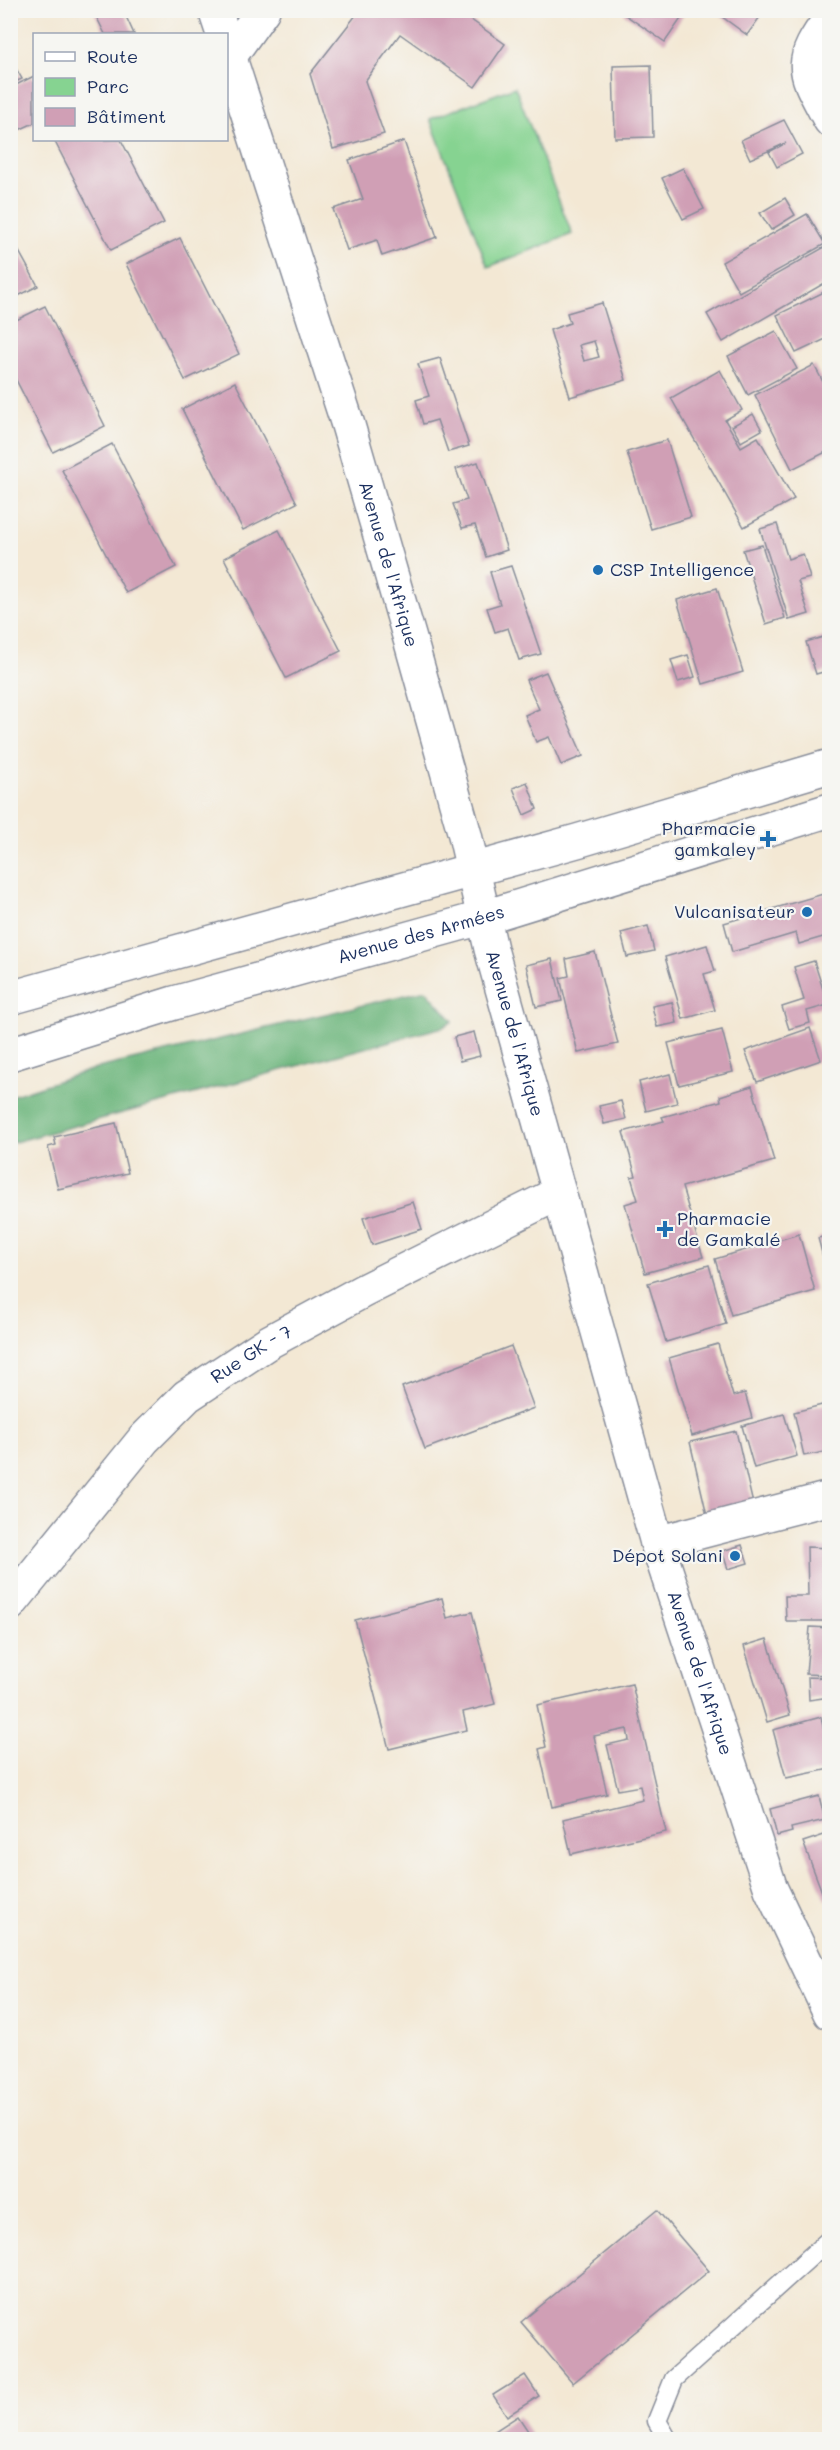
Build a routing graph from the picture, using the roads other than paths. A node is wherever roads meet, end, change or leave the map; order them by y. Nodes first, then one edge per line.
1 (215, 10) edge
2 (262, 10) edge
3 (830, 19) edge
4 (222, 33) edge
5 (228, 44) edge
6 (228, 52) edge
7 (830, 120) edge
8 (830, 766) edge
9 (830, 810) edge
10 (473, 869) junction
11 (485, 916) junction
12 (10, 998) edge
13 (10, 1054) edge
14 (560, 1193) junction
15 (830, 1498) edge
16 (657, 1543) junction
17 (10, 1604) edge
18 (830, 2013) edge
19 (830, 2239) edge
20 (668, 2439) edge

1 - 4 main road, Avenue de l'Afrique
2 - 5 main road
3 - 7 main road
6 - 10 main road, Avenue de l'Afrique
8 - 10 main road
9 - 11 main road, Avenue des Armées
10 - 11 main road, Avenue de l'Afrique
10 - 12 main road
11 - 13 main road, Avenue des Armées
11 - 14 main road, Avenue de l'Afrique
14 - 16 main road, Avenue de l'Afrique
14 - 17 main road, Rue GK - 7
15 - 16 main road
16 - 18 main road, Avenue de l'Afrique
19 - 20 lane

